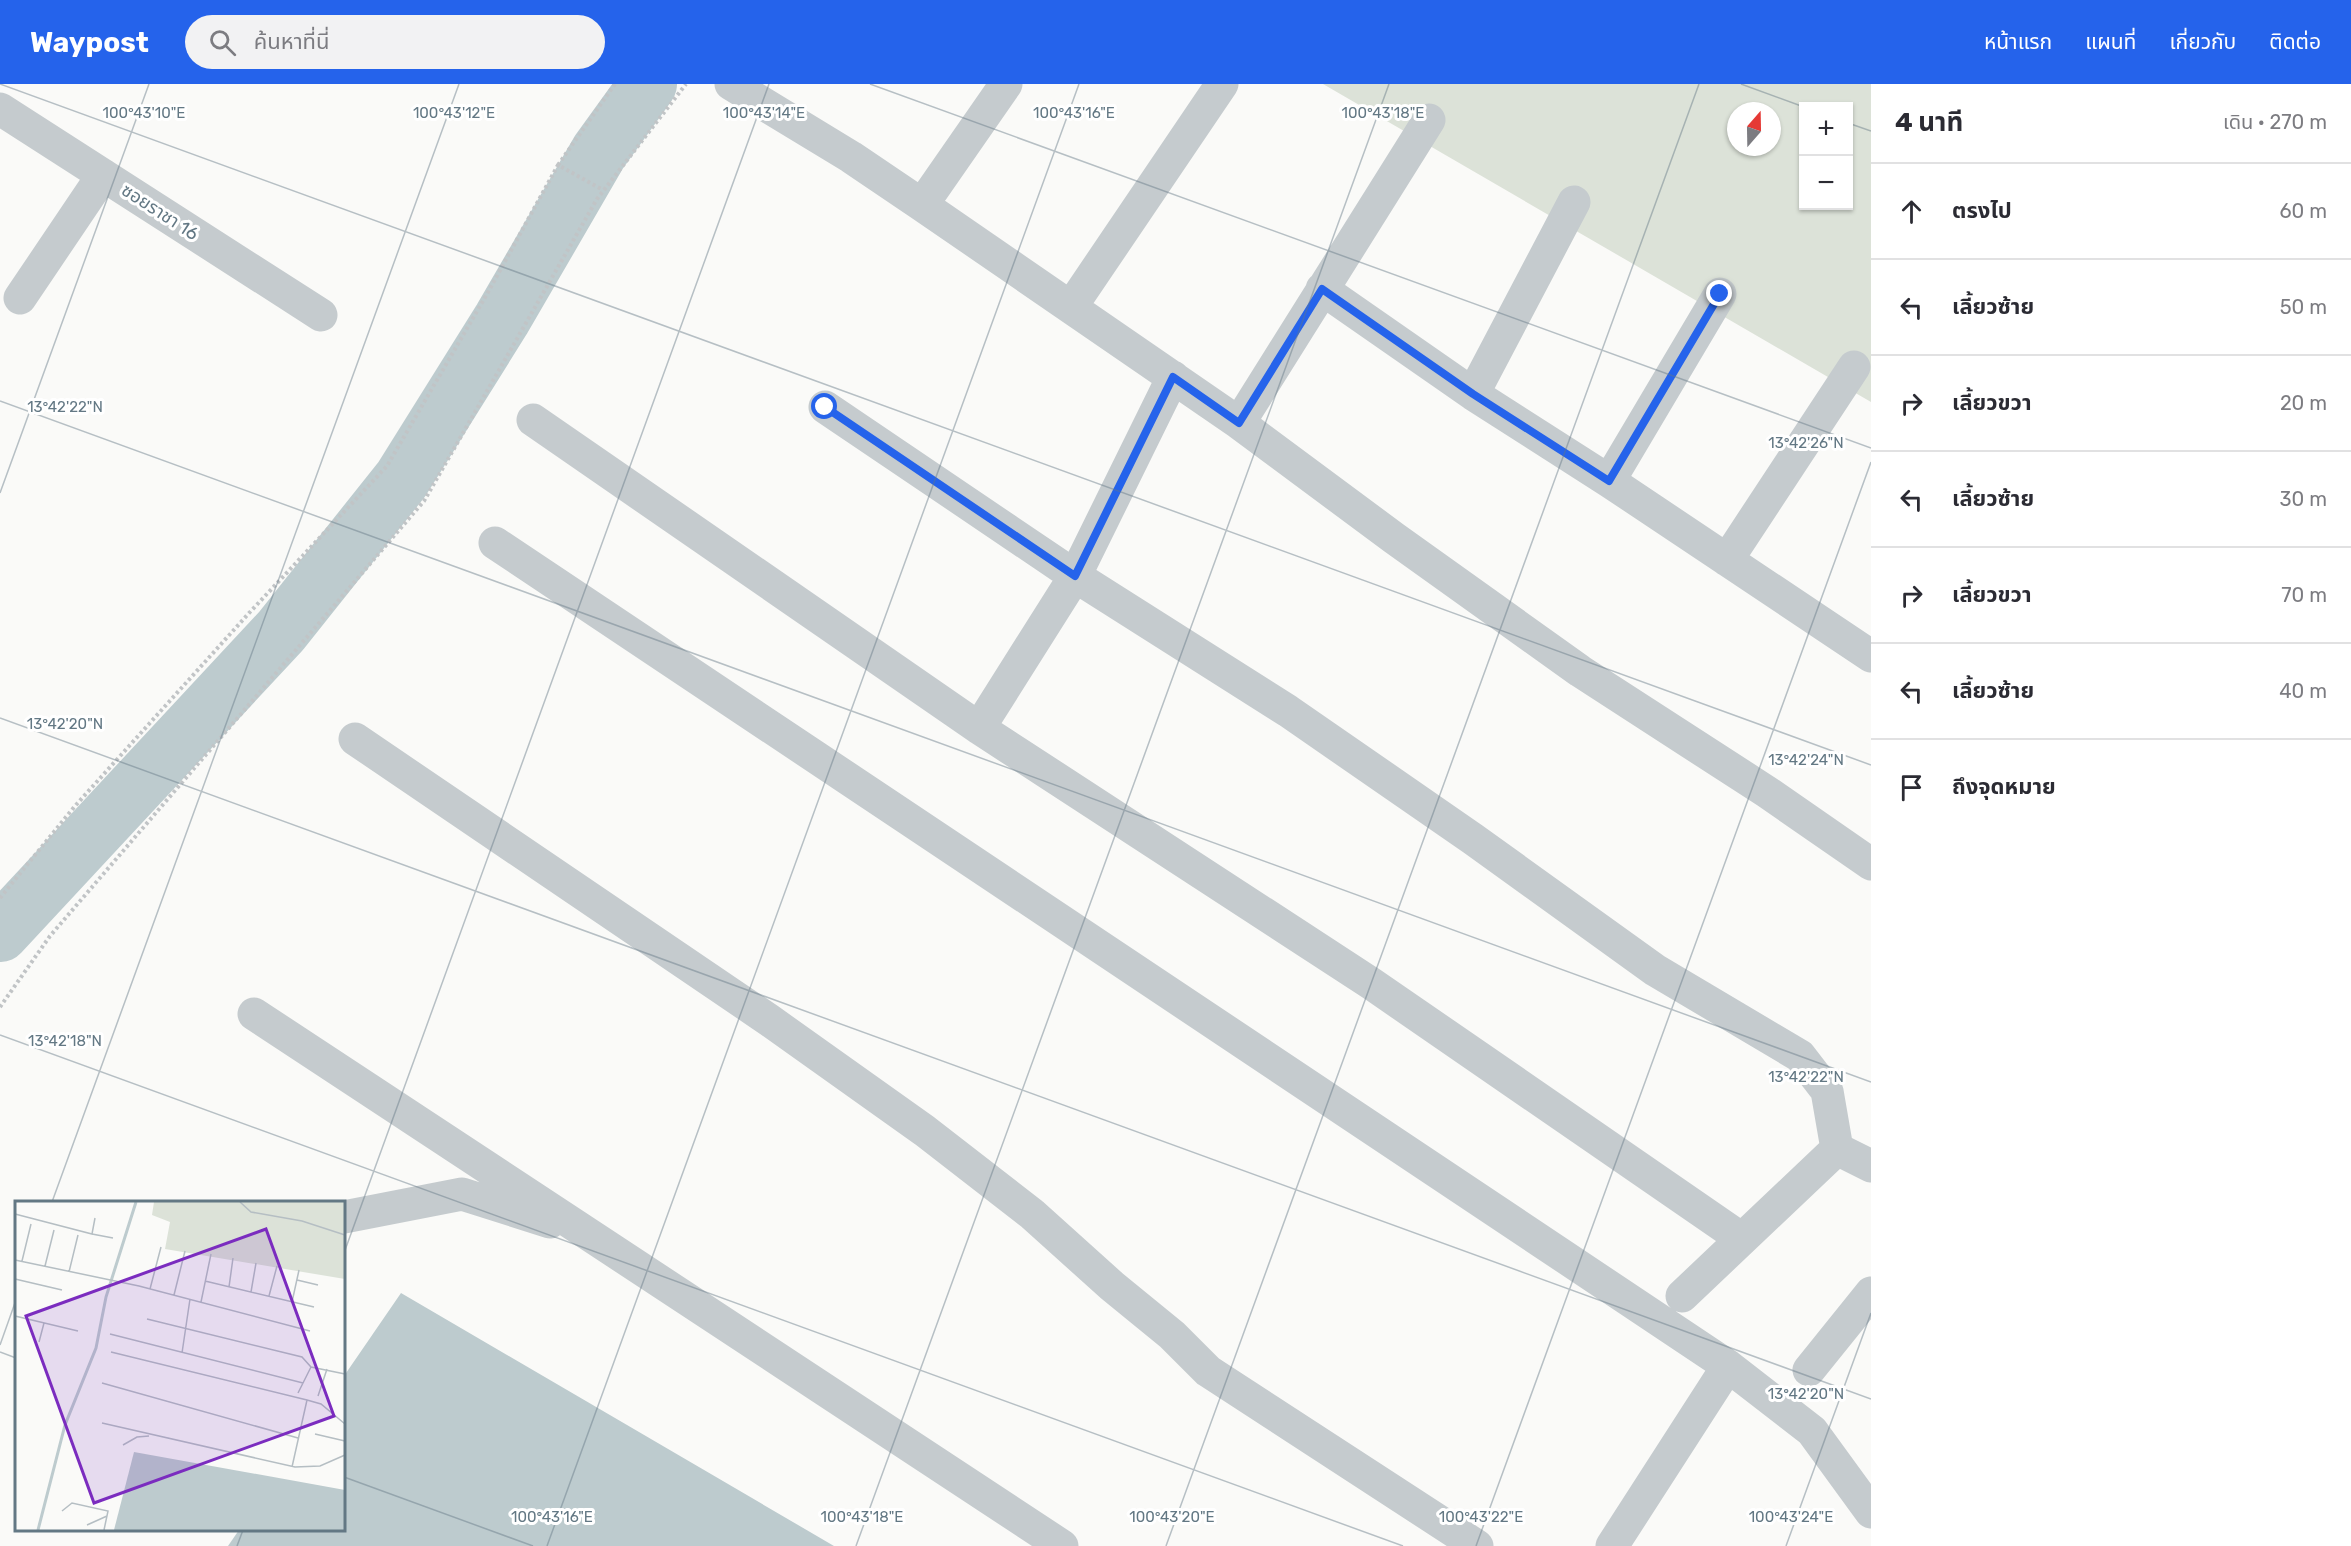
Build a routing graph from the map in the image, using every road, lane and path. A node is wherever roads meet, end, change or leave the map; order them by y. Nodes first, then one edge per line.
1 (615, 84) edge
2 (686, 84) edge
3 (731, 84) edge
4 (1006, 84) edge
5 (1222, 84) edge
6 (0, 109) edge
7 (1429, 120) dead end
8 (558, 165) junction
9 (103, 175) junction
10 (603, 190) junction
11 (1574, 202) dead end
12 (922, 205) junction
13 (1322, 289) junction
14 (1720, 294) dead end
15 (20, 298) dead end
16 (1071, 307) junction
17 (321, 315) dead end
18 (1854, 367) dead end
19 (1173, 377) junction
20 (1473, 394) junction
21 (825, 407) dead end
22 (533, 420) dead end
23 (1239, 423) junction
24 (1609, 481) junction
25 (495, 543) dead end
26 (1727, 560) junction
27 (1075, 576) junction
28 (1870, 653) edge
29 (979, 728) junction
30 (355, 740) dead end
31 (1871, 864) edge
32 (0, 898) edge
33 (0, 1007) edge
34 (254, 1014) dead end
35 (1837, 1149) junction
36 (1871, 1166) edge
37 (345, 1217) edge
38 (589, 1234) junction
39 (1742, 1239) junction
40 (1871, 1293) edge
41 (1682, 1296) dead end
42 (1728, 1366) junction
43 (1809, 1370) dead end
44 (1871, 1512) edge
45 (1062, 1546) edge
46 (1477, 1546) edge
47 (1611, 1546) edge

1 - 8 path
2 - 10 path
3 - 12 street
4 - 12 street
5 - 16 street
6 - 9 street, ซอยราชา 16
7 - 13 street
8 - 10 path
8 - 32 path
9 - 15 street
9 - 17 street, ซอยราชา 16
10 - 33 path
11 - 20 street
12 - 16 street
13 - 20 street
13 - 23 street
14 - 24 street
16 - 19 street
18 - 26 street
19 - 23 street
19 - 27 street
20 - 24 street
21 - 27 street
22 - 29 street
23 - 31 street
24 - 26 street
25 - 42 street
26 - 28 street
27 - 29 street
27 - 35 street
29 - 39 street
30 - 46 street
34 - 38 street
35 - 36 street
35 - 39 street
37 - 38 street
38 - 45 street
39 - 41 street
40 - 43 street
42 - 44 street
42 - 47 street

